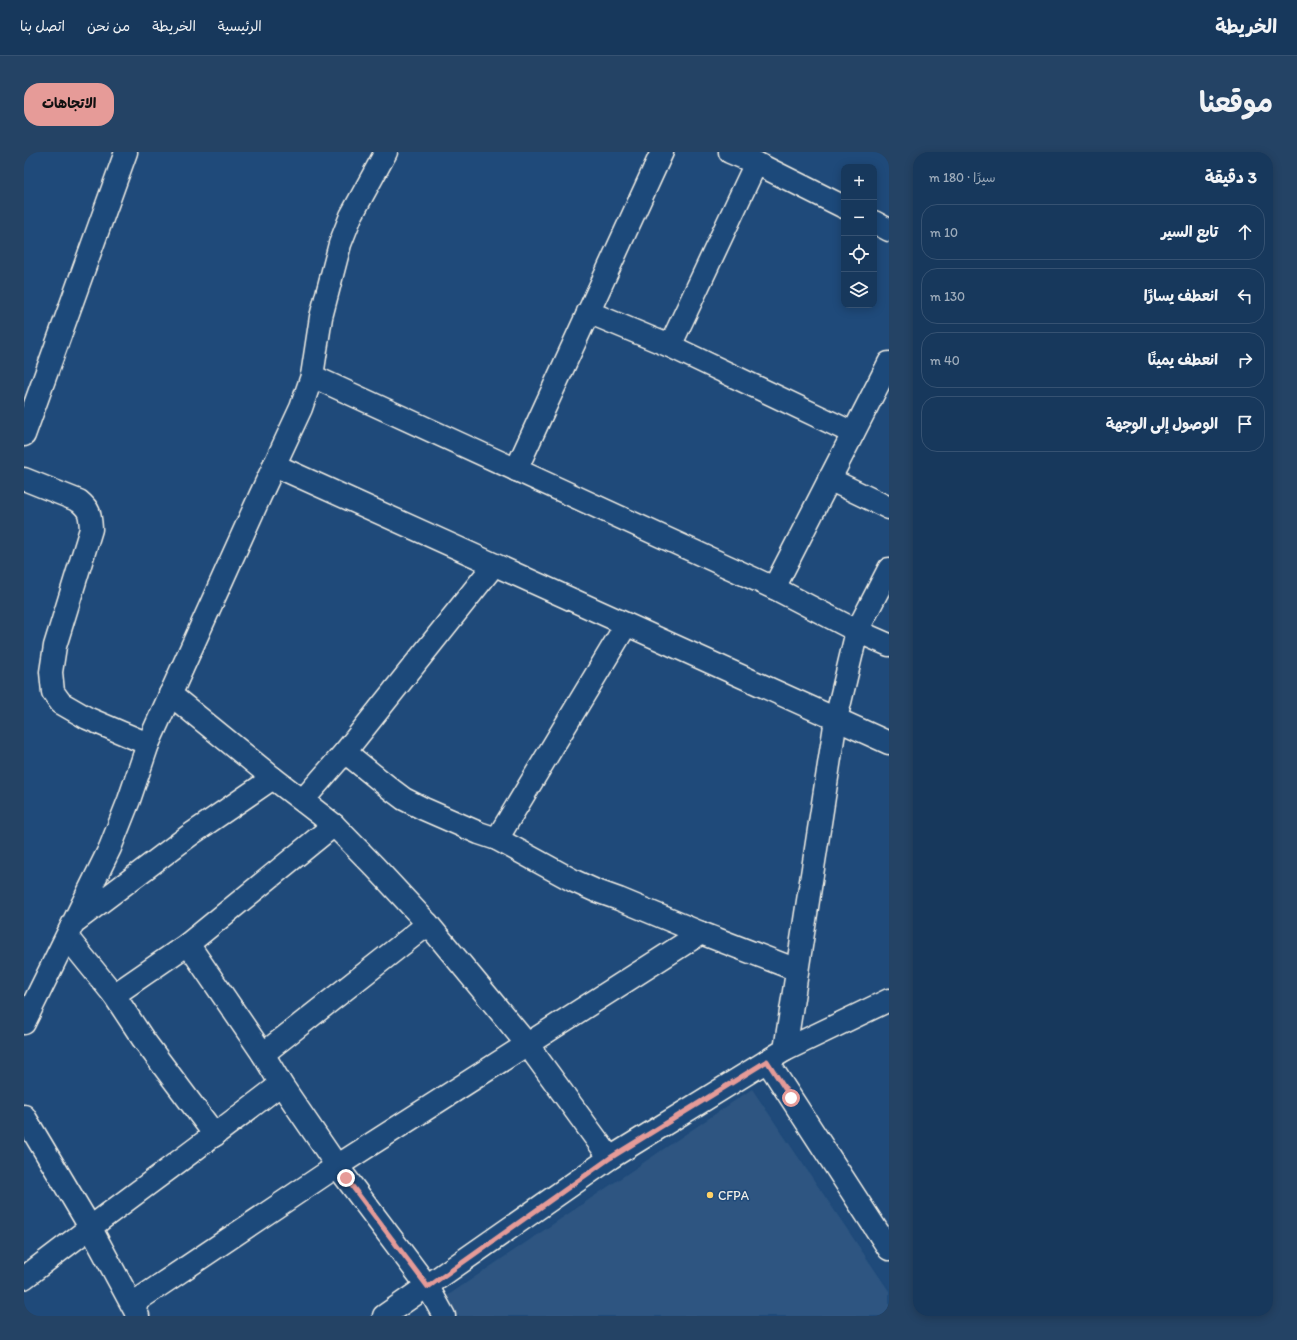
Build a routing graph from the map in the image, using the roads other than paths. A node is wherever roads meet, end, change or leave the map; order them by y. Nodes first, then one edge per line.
1 (126, 152) edge
2 (386, 152) edge
3 (662, 152) edge
4 (730, 152) edge
5 (756, 163) junction
6 (841, 206) edge
7 (877, 224) edge
8 (889, 230) edge
9 (588, 312) junction
10 (670, 346) junction
11 (889, 365) edge
12 (312, 376) junction
13 (853, 433) junction
14 (24, 435) edge
15 (274, 465) junction
16 (516, 470) junction
17 (24, 479) edge
18 (829, 479) junction
19 (889, 508) edge
20 (494, 565) junction
21 (889, 569) edge
22 (774, 588) junction
23 (626, 625) junction
24 (857, 631) junction
25 (889, 645) edge
26 (170, 694) junction
27 (836, 719) junction
28 (889, 743) edge
29 (148, 744) junction
30 (345, 752) junction
31 (273, 778) junction
32 (303, 800) junction
33 (334, 825) junction
34 (497, 839) junction
35 (428, 924) junction
36 (71, 929) junction
37 (701, 933) junction
38 (188, 944) junction
39 (797, 970) junction
40 (114, 995) junction
41 (889, 1000) edge
42 (24, 1023) edge
43 (527, 1044) junction
44 (786, 1050) junction
45 (263, 1054) junction
46 (767, 1061) junction
47 (281, 1084) junction
48 (24, 1116) edge
49 (215, 1135) junction
50 (610, 1158) junction
51 (337, 1166) junction
52 (90, 1227) junction
53 (889, 1249) edge
54 (24, 1278) edge
55 (428, 1287) junction
56 (135, 1310) edge
57 (384, 1316) edge
58 (444, 1316) edge

1 - 14 street
2 - 12 street
3 - 9 street
4 - 5 street
5 - 6 street
5 - 10 street
7 - 8 street
9 - 10 street
9 - 16 street
10 - 13 street
11 - 13 street
12 - 15 street
12 - 16 street
13 - 18 street
15 - 20 street
15 - 26 street
16 - 22 street
17 - 29 street
18 - 19 street
18 - 22 street
20 - 23 street
20 - 30 street
21 - 24 street
22 - 24 street
23 - 27 street
23 - 34 street
24 - 25 street
24 - 27 street
26 - 29 street
26 - 31 street
27 - 28 street
27 - 39 street
29 - 36 street
30 - 32 street
30 - 34 street
31 - 32 street
31 - 36 street
32 - 33 street
33 - 35 street
33 - 38 street
34 - 37 street
35 - 43 street
35 - 45 street
36 - 40 street
36 - 42 street
37 - 39 street
37 - 43 street
38 - 40 street
38 - 45 street
39 - 44 street
40 - 49 street
41 - 44 street
43 - 50 street
43 - 51 street
44 - 46 street
45 - 47 street
46 - 50 street
46 - 53 street
47 - 49 street
47 - 51 street
48 - 52 street
49 - 52 street
50 - 55 street
51 - 55 street
51 - 56 street
52 - 54 street
52 - 56 street
55 - 57 street
55 - 58 street

